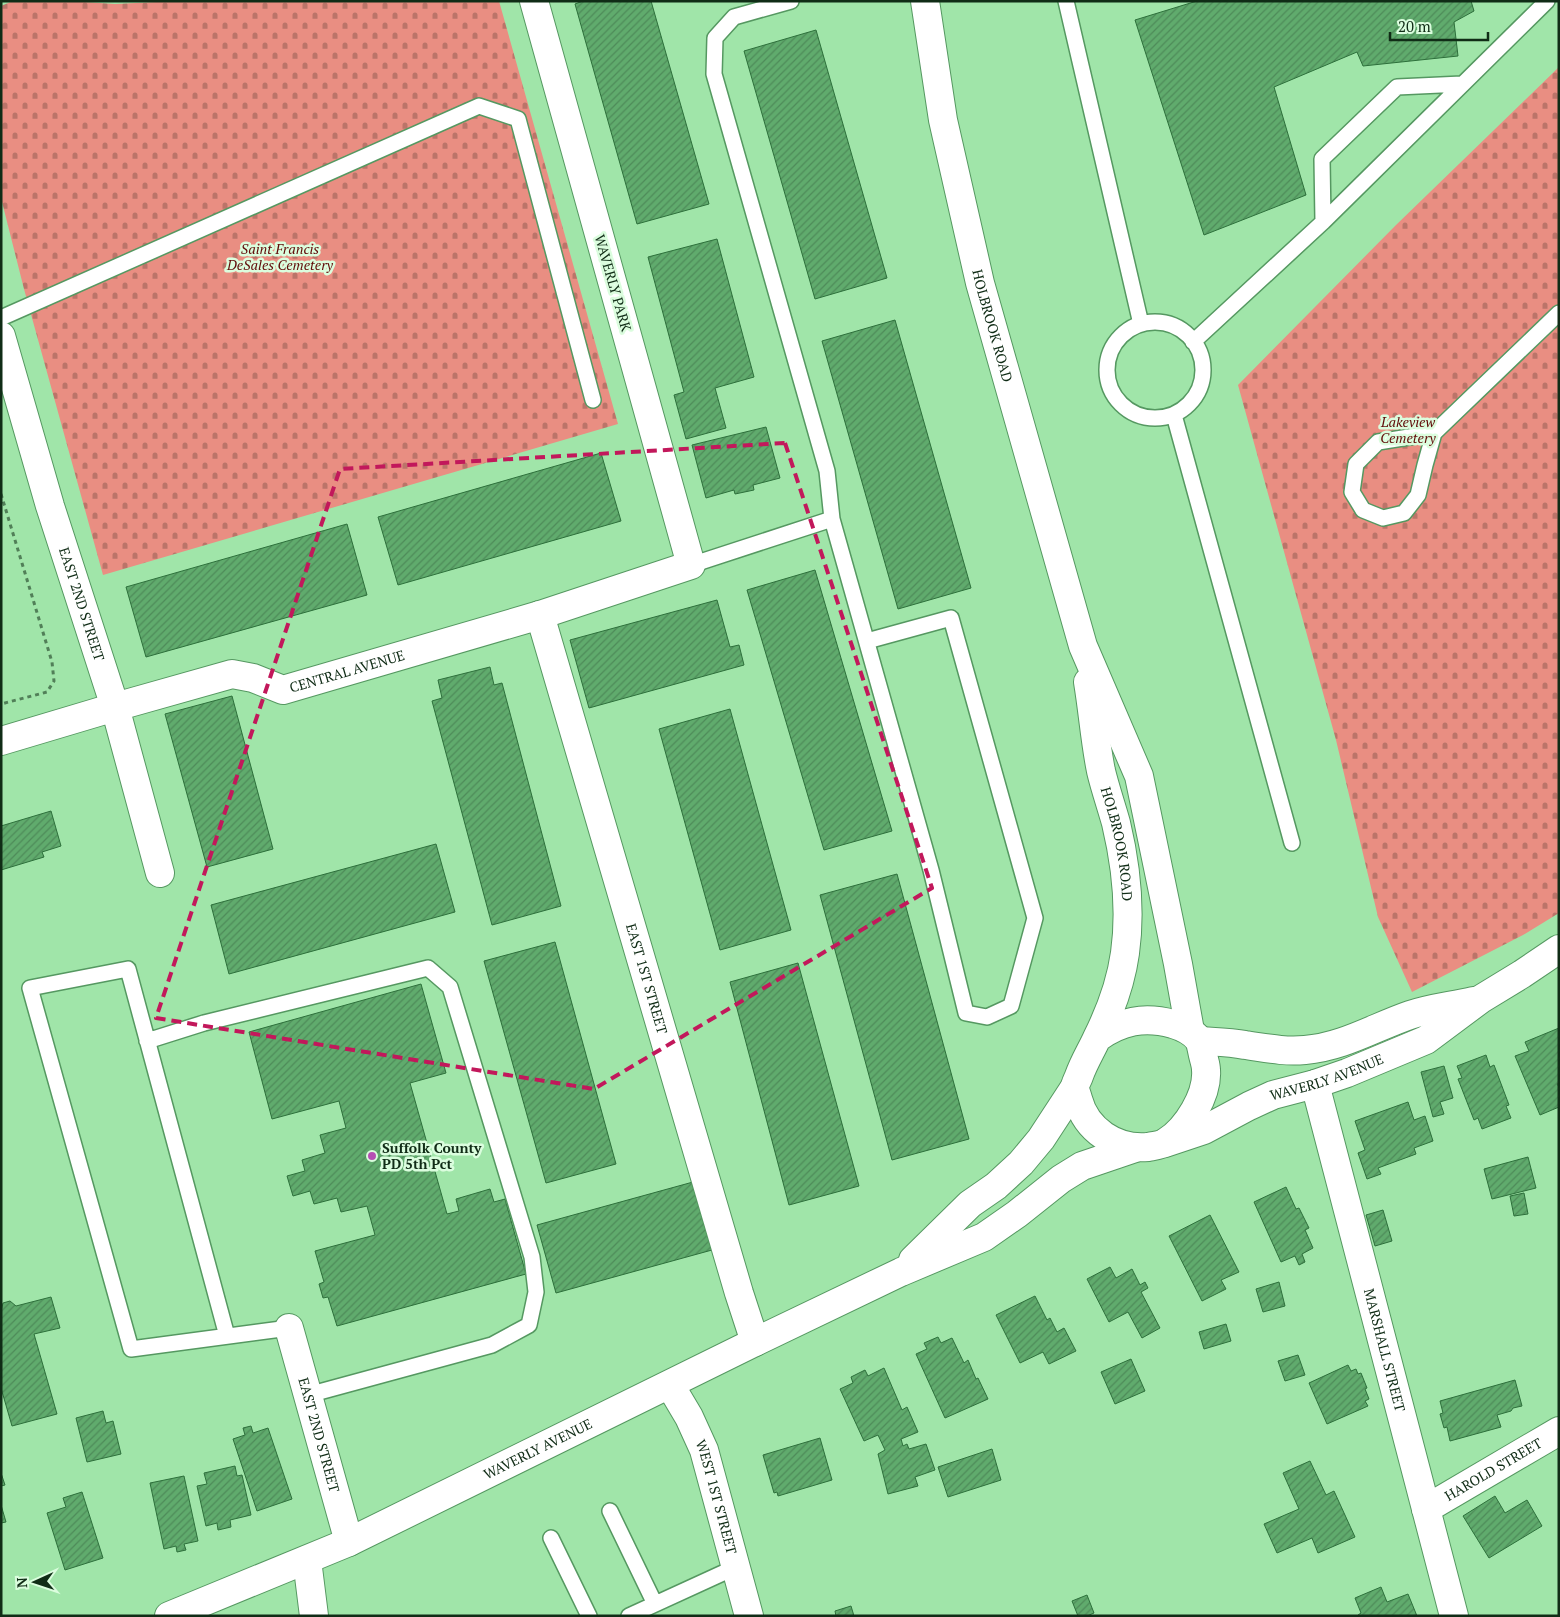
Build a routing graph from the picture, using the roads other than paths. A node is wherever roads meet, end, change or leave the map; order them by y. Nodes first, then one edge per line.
1 (534, 1) edge
2 (790, 1) edge
3 (926, 1) edge
4 (1066, 1) edge
5 (1547, 1) edge
6 (1462, 84) junction
7 (1323, 222) junction
8 (1559, 313) edge
9 (1, 318) edge
10 (1141, 324) junction
11 (1, 336) edge
12 (1193, 342) junction
13 (593, 400) dead end
14 (1174, 415) junction
15 (1434, 433) junction
16 (832, 519) junction
17 (691, 565) junction
18 (540, 615) junction
19 (867, 641) junction
20 (1083, 646) junction
21 (115, 707) junction
22 (1, 741) edge
23 (1292, 843) dead end
24 (160, 873) dead end
25 (1559, 949) edge
26 (1482, 999) junction
27 (1195, 1036) junction
28 (1097, 1038) junction
29 (148, 1041) junction
30 (1315, 1084) junction
31 (1075, 1087) junction
32 (1165, 1143) junction
33 (1135, 1148) junction
34 (901, 1272) junction
35 (289, 1328) joint
36 (227, 1336) junction
37 (755, 1342) junction
38 (670, 1385) junction
39 (308, 1395) junction
40 (1559, 1431) edge
41 (1426, 1509) junction
42 (610, 1511) dead end
43 (551, 1538) dead end
44 (349, 1542) junction
45 (307, 1560) junction
46 (736, 1566) junction
47 (655, 1604) junction
48 (169, 1616) edge
49 (314, 1616) edge
50 (589, 1616) edge
51 (630, 1616) edge
52 (749, 1616) edge
53 (1454, 1616) edge

1 - 17 street, WAVERLY PARK
2 - 16 lane
3 - 20 street, HOLBROOK ROAD
4 - 10 lane
5 - 6 lane
6 - 7 lane
6 - 7 lane
7 - 12 lane
8 - 15 lane
9 - 13 lane
10 - 12 lane
10 - 14 lane
11 - 21 street, EAST 2ND STREET
12 - 14 lane
14 - 23 lane
15 - 15 lane
16 - 17 lane
16 - 19 lane
17 - 18 street, CENTRAL AVENUE
18 - 21 street, CENTRAL AVENUE
18 - 37 street, EAST 1ST STREET
19 - 19 lane
20 - 27 street, HOLBROOK ROAD
20 - 28 street, HOLBROOK ROAD
21 - 22 street, CENTRAL AVENUE
21 - 24 street, EAST 2ND STREET
25 - 26 street, WAVERLY AVENUE
26 - 27 street, WAVERLY AVENUE
26 - 30 street, WAVERLY AVENUE
27 - 28 street
27 - 32 street
28 - 31 street
29 - 36 lane
29 - 36 lane
29 - 39 lane
30 - 32 street, WAVERLY AVENUE
30 - 41 street, MARSHALL STREET
31 - 33 street
31 - 34 street, WAVERLY AVENUE
32 - 33 street
33 - 34 street, WAVERLY AVENUE
34 - 37 street, WAVERLY AVENUE
35 - 36 lane
35 - 39 street, EAST 2ND STREET
37 - 38 street, WAVERLY AVENUE
38 - 44 street, WAVERLY AVENUE
38 - 46 street, WEST 1ST STREET
39 - 44 street, EAST 2ND STREET
40 - 41 street, HAROLD STREET
41 - 53 street, MARSHALL STREET
42 - 47 lane
43 - 50 lane
44 - 45 street, WAVERLY AVENUE
45 - 48 street, WAVERLY AVENUE
45 - 49 street
46 - 47 lane
46 - 52 street, WEST 1ST STREET
47 - 51 lane

